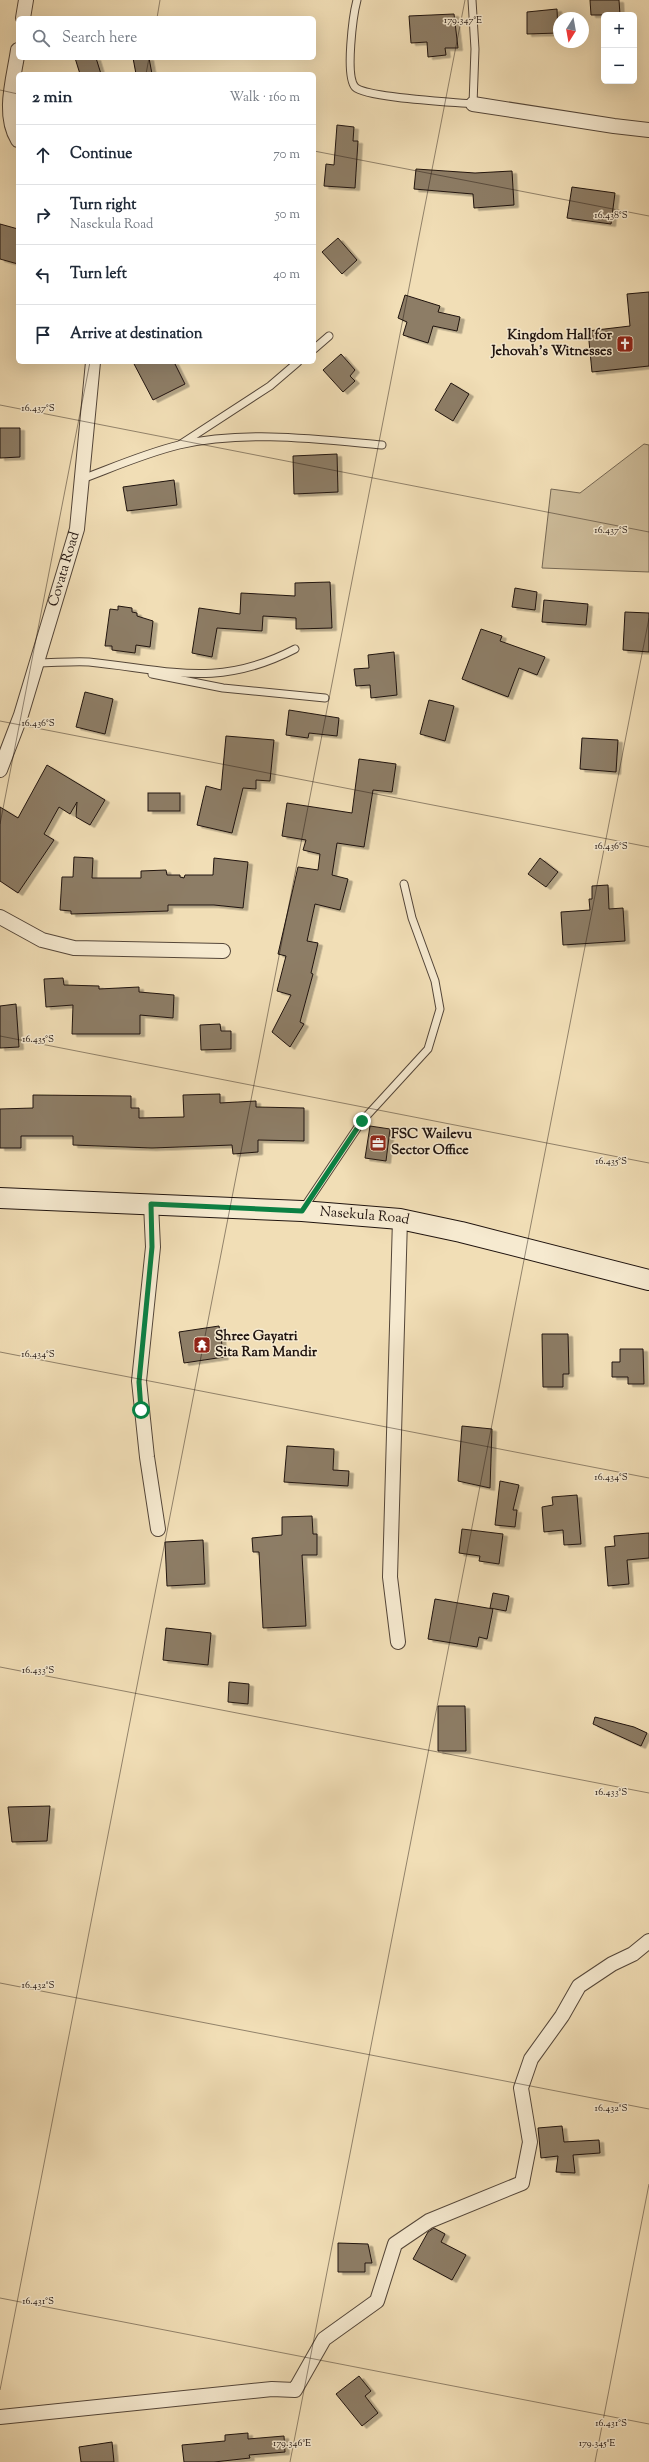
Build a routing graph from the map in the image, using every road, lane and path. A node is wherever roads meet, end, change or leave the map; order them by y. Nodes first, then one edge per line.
1 (26, 0) edge
2 (357, 0) edge
3 (472, 0) edge
4 (23, 16) edge
5 (16, 60) edge
6 (473, 104) junction
7 (649, 130) edge
8 (16, 135) edge
9 (329, 336) dead end
10 (316, 347) edge
11 (93, 364) edge
12 (296, 364) edge
13 (180, 445) junction
14 (382, 445) dead end
15 (82, 480) junction
16 (295, 649) dead end
17 (87, 662) junction
18 (37, 663) junction
19 (325, 698) dead end
20 (0, 769) edge
21 (404, 884) dead end
22 (0, 918) edge
23 (223, 951) dead end
24 (0, 1198) edge
25 (151, 1204) junction
26 (302, 1211) junction
27 (400, 1219) junction
28 (649, 1280) edge
29 (158, 1529) dead end
30 (398, 1642) dead end
31 (649, 1941) edge
32 (0, 2417) edge

1 - 4 street
2 - 6 lane
3 - 6 lane
5 - 8 street
6 - 7 street
9 - 10 lane
11 - 15 street, Covata Road
12 - 13 lane
13 - 14 lane
13 - 15 lane
15 - 18 street, Covata Road
16 - 17 lane
17 - 18 lane
17 - 19 lane
18 - 20 street, Covata Road
21 - 26 lane
22 - 23 street
24 - 25 main road, Nasekula Road
25 - 26 main road, Nasekula Road
25 - 29 street
26 - 27 main road, Nasekula Road
27 - 28 main road, Nasekula Road
27 - 30 street
31 - 32 street

